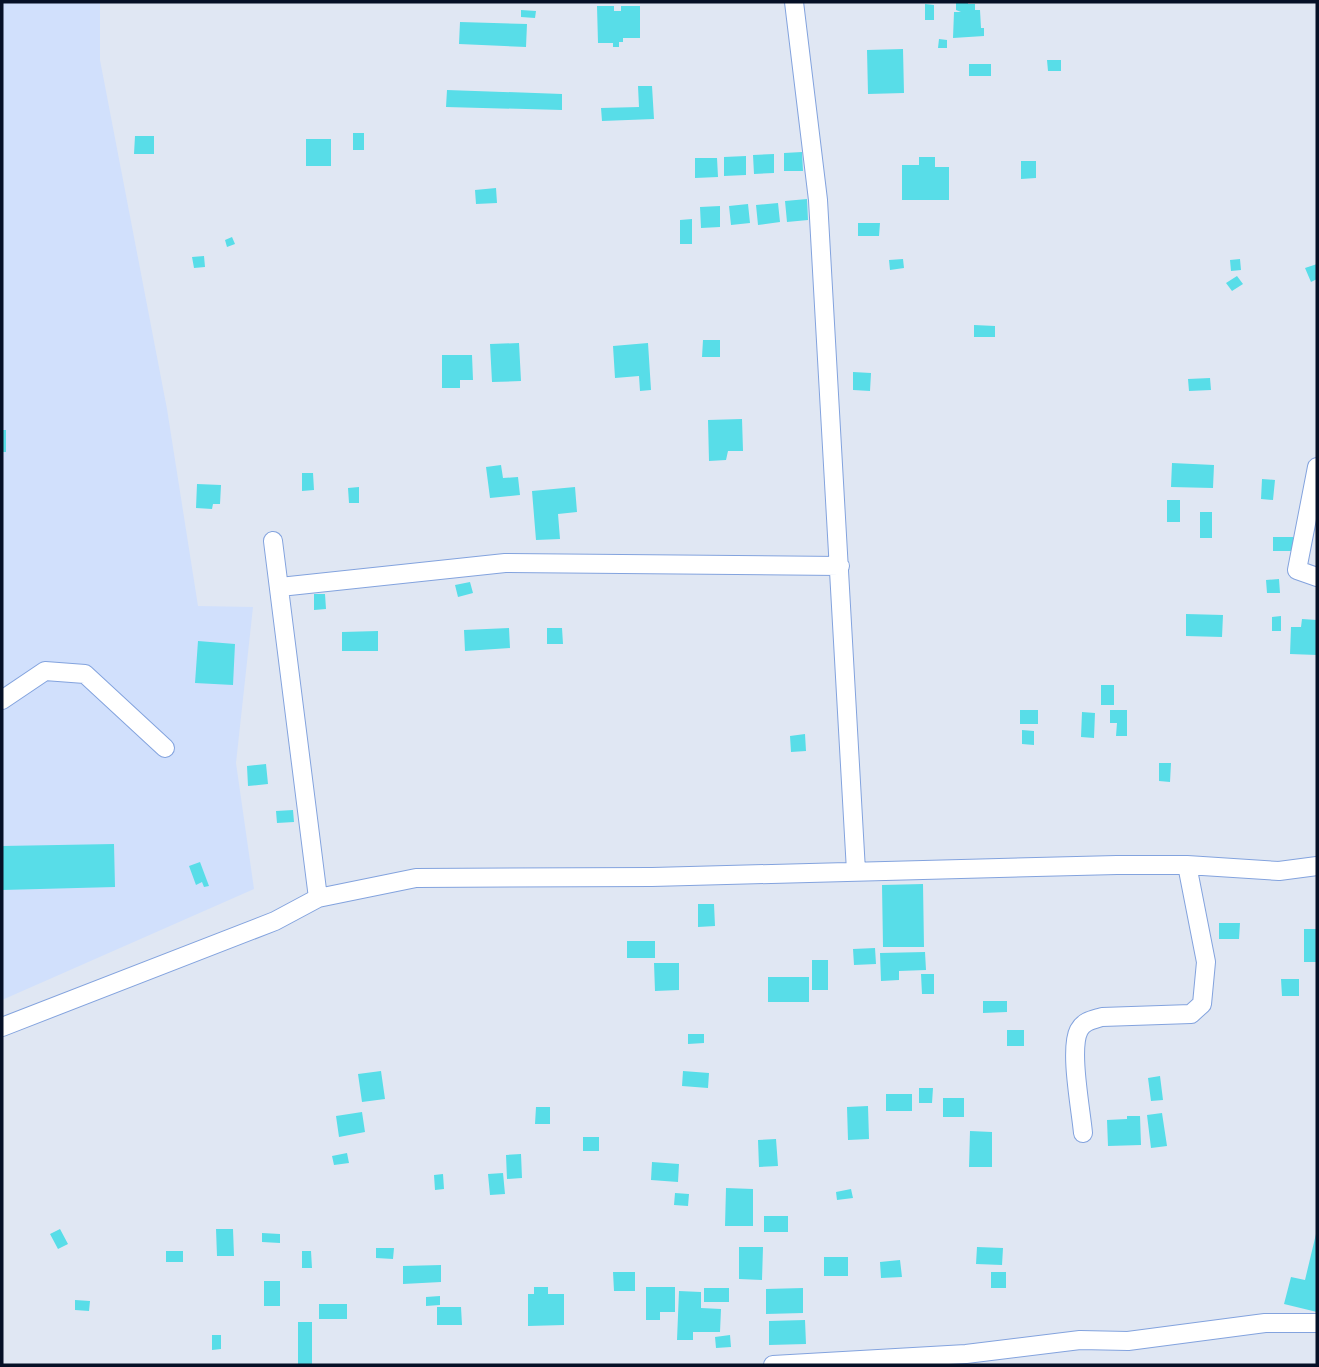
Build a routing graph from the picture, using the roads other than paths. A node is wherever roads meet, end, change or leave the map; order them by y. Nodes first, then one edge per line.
1 (794, 2) edge
2 (1317, 467) edge
3 (273, 541) dead end
4 (839, 566) junction
5 (1317, 577) edge
6 (280, 587) junction
7 (2, 700) edge
8 (165, 748) dead end
9 (1187, 865) junction
10 (1317, 866) edge
11 (856, 871) junction
12 (318, 898) junction
13 (2, 1027) edge
14 (1083, 1133) dead end
15 (1317, 1323) edge
16 (773, 1365) edge

1 - 4 street
2 - 5 street
3 - 6 street
4 - 6 street
4 - 11 street
6 - 12 street
7 - 8 street
9 - 10 street
9 - 11 street
9 - 14 street
11 - 12 street
12 - 13 street
15 - 16 street

